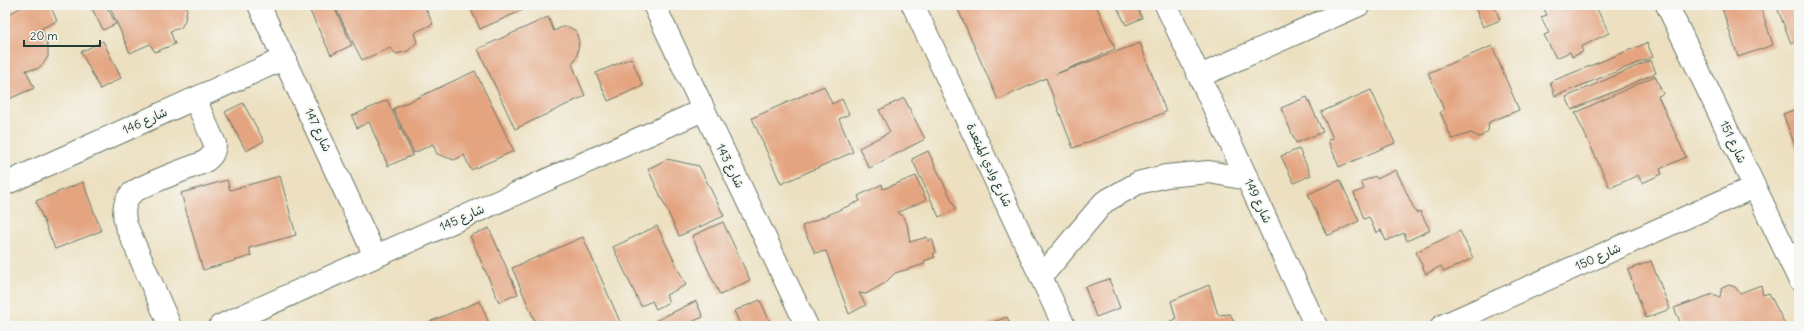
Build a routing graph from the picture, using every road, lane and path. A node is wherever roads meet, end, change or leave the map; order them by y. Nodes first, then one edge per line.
1 (260, 5) edge
2 (654, 5) edge
3 (913, 5) edge
4 (1166, 5) edge
5 (1359, 5) edge
6 (1668, 5) edge
7 (285, 58) junction
8 (1200, 76) junction
9 (196, 99) junction
10 (703, 110) junction
11 (1248, 179) junction
12 (5, 184) edge
13 (1754, 188) junction
14 (375, 256) junction
15 (1041, 277) junction
16 (1799, 279) edge
17 (170, 326) edge
18 (220, 326) edge
19 (806, 326) edge
20 (1064, 326) edge
21 (1316, 326) edge
22 (1442, 326) edge

1 - 7 street, شارع 147
2 - 10 street, شارع 143
3 - 15 street, شارع وادي المبتعدة
4 - 8 street, شارع 149
5 - 8 street
6 - 13 street, شارع 151
7 - 9 street, شارع 146
7 - 14 street, شارع 147
8 - 11 street, شارع 149
9 - 12 street, شارع 146
9 - 17 street
10 - 14 street, شارع 145
10 - 19 street, شارع 143
11 - 15 street
11 - 21 street, شارع 149
13 - 16 street, شارع 151
13 - 22 street, شارع 150
14 - 18 street, شارع 145
15 - 20 street, شارع وادي المبتعدة

